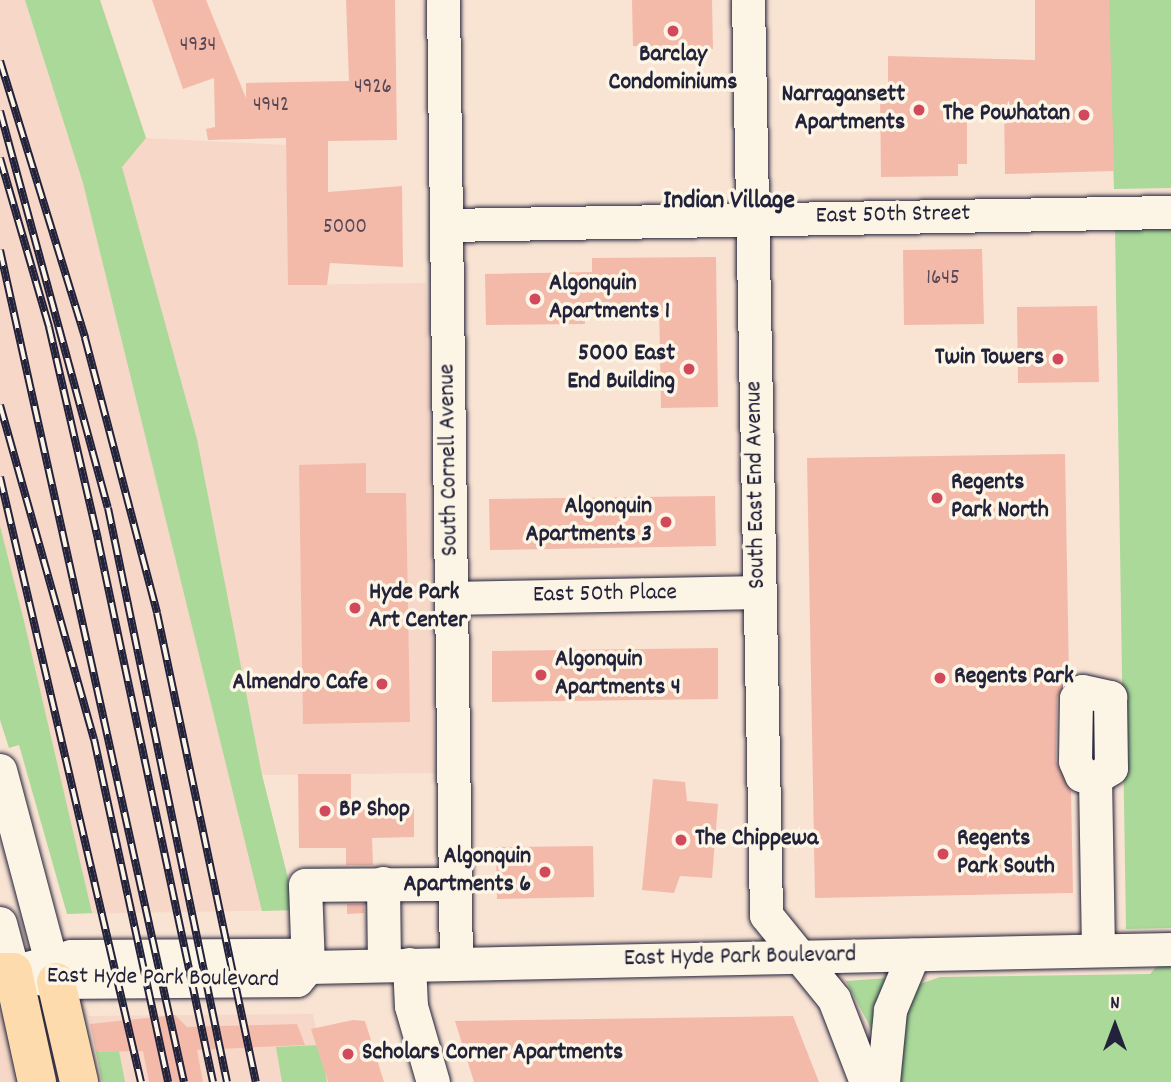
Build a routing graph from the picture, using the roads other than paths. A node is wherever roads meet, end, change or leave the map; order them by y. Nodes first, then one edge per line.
1 (443, 0) edge
2 (748, 0) edge
3 (1171, 212) edge
4 (751, 218) junction
5 (447, 225) junction
6 (758, 592) junction
7 (452, 597) junction
8 (0, 770) edge
9 (1095, 778) dead end
10 (383, 883) junction
11 (456, 884) junction
12 (0, 923) edge
13 (1171, 949) edge
14 (1098, 950) junction
15 (913, 955) junction
16 (801, 957) junction
17 (456, 963) junction
18 (397, 965) junction
19 (309, 967) junction
20 (53, 970) junction
21 (6, 972) edge
22 (37, 1082) edge
23 (79, 1082) edge
24 (433, 1082) edge
25 (866, 1082) edge
26 (883, 1082) edge

1 - 5 street, South Cornell Avenue
2 - 4 street, South East End Avenue
3 - 4 street, East 50th Street
4 - 5 street, East 50th Street
4 - 6 street, South East End Avenue
5 - 7 street, South Cornell Avenue
6 - 7 street, East 50th Place
6 - 16 street, South East End Avenue
7 - 11 street, South Cornell Avenue
8 - 20 street
9 - 14 street
10 - 11 street
10 - 18 street
10 - 19 street
11 - 17 street, South Cornell Avenue
12 - 21 street
13 - 14 street, East Hyde Park Boulevard
14 - 15 street, East Hyde Park Boulevard
15 - 16 street, East Hyde Park Boulevard
15 - 26 street
16 - 17 street, East Hyde Park Boulevard
16 - 25 street, South East End Avenue
17 - 18 street, East Hyde Park Boulevard
18 - 19 street, East Hyde Park Boulevard
18 - 24 street
19 - 20 street, East Hyde Park Boulevard
20 - 21 street, East Hyde Park Boulevard
20 - 23 main road
21 - 22 main road

